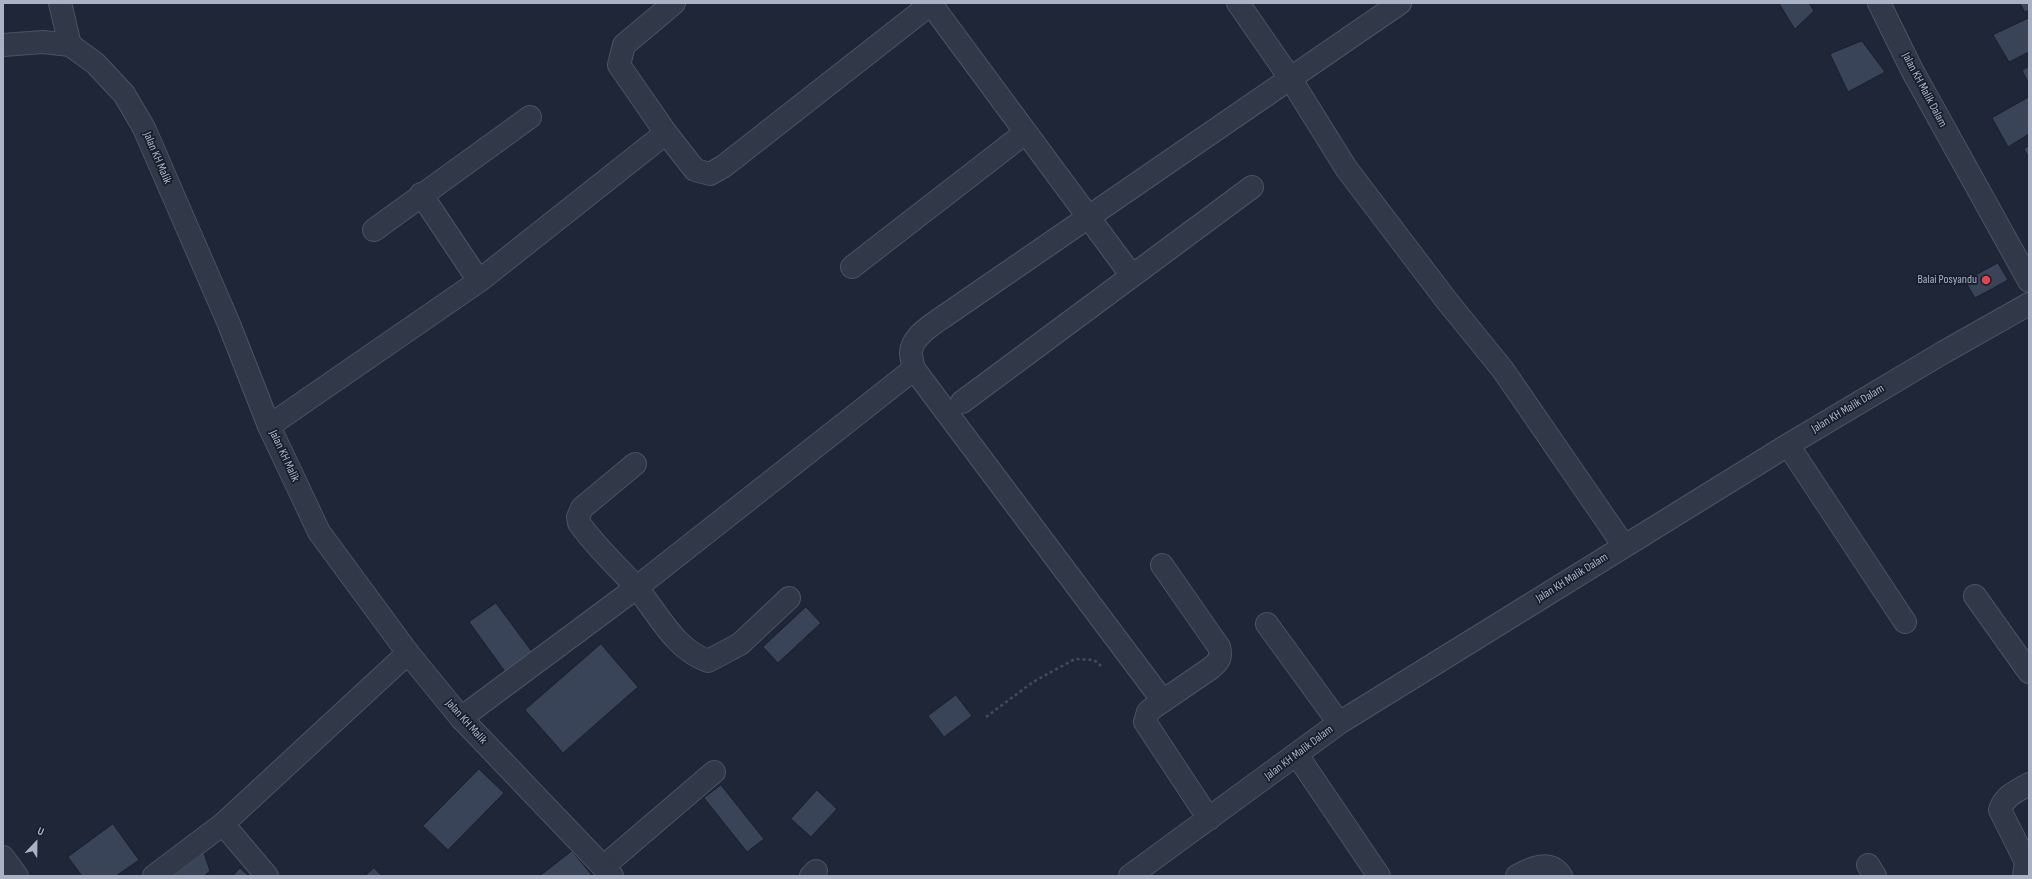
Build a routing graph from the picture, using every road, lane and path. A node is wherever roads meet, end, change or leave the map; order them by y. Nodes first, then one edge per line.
1 (60, 3) edge
2 (674, 3) edge
3 (932, 3) edge
4 (1238, 3) edge
5 (1400, 3) edge
6 (1879, 3) edge
7 (3, 45) edge
8 (70, 45) junction
9 (1290, 78) junction
10 (530, 117) dead end
11 (1025, 132) junction
12 (666, 133) junction
13 (1252, 187) dead end
14 (421, 194) junction
15 (1088, 217) junction
16 (374, 230) dead end
17 (852, 267) dead end
18 (1132, 276) junction
19 (479, 281) junction
20 (2029, 281) edge
21 (2029, 304) edge
22 (914, 369) junction
23 (962, 402) dead end
24 (269, 426) junction
25 (1788, 445) junction
26 (635, 464) dead end
27 (1624, 546) junction
28 (1162, 565) dead end
29 (636, 588) junction
30 (1975, 596) dead end
31 (789, 598) dead end
32 (1905, 622) dead end
33 (1267, 624) dead end
34 (408, 653) junction
35 (1102, 667) dead end
36 (2029, 672) edge
37 (1163, 701) junction
38 (986, 717) dead end
39 (461, 718) junction
40 (1338, 723) junction
41 (1297, 755) junction
42 (714, 772) dead end
43 (2029, 784) edge
44 (1209, 819) junction
45 (223, 824) junction
46 (3, 857) edge
47 (607, 872) edge
48 (17, 876) edge
49 (154, 876) edge
50 (267, 876) edge
51 (1130, 876) edge
52 (1379, 876) edge
53 (1517, 876) edge
54 (1561, 876) edge
55 (2024, 876) edge

1 - 8 street
2 - 12 street
3 - 11 street
3 - 12 street
4 - 9 street
5 - 9 street
6 - 20 street, Jalan KH Malik Dalam
7 - 8 street, Jalan KH Malik
8 - 24 street, Jalan KH Malik
9 - 15 street
9 - 27 street
10 - 14 street
11 - 15 street
11 - 17 street
12 - 19 street
13 - 18 street
14 - 16 street
14 - 19 street
15 - 18 street
15 - 22 street
18 - 23 street
19 - 24 street
21 - 25 street, Jalan KH Malik Dalam
22 - 29 street
22 - 37 street
24 - 34 street, Jalan KH Malik
25 - 27 street, Jalan KH Malik Dalam
25 - 32 street
26 - 29 street
27 - 40 street, Jalan KH Malik Dalam
28 - 37 street
29 - 31 street
29 - 39 street
30 - 36 street
33 - 40 street
34 - 39 street, Jalan KH Malik
34 - 45 street
35 - 38 path
37 - 44 street
39 - 47 street, Jalan KH Malik
40 - 41 street, Jalan KH Malik Dalam
41 - 44 street, Jalan KH Malik Dalam
41 - 52 street
42 - 47 street
43 - 55 street
44 - 51 street, Jalan KH Malik Dalam
45 - 49 street
45 - 50 street
46 - 48 street
53 - 54 street

